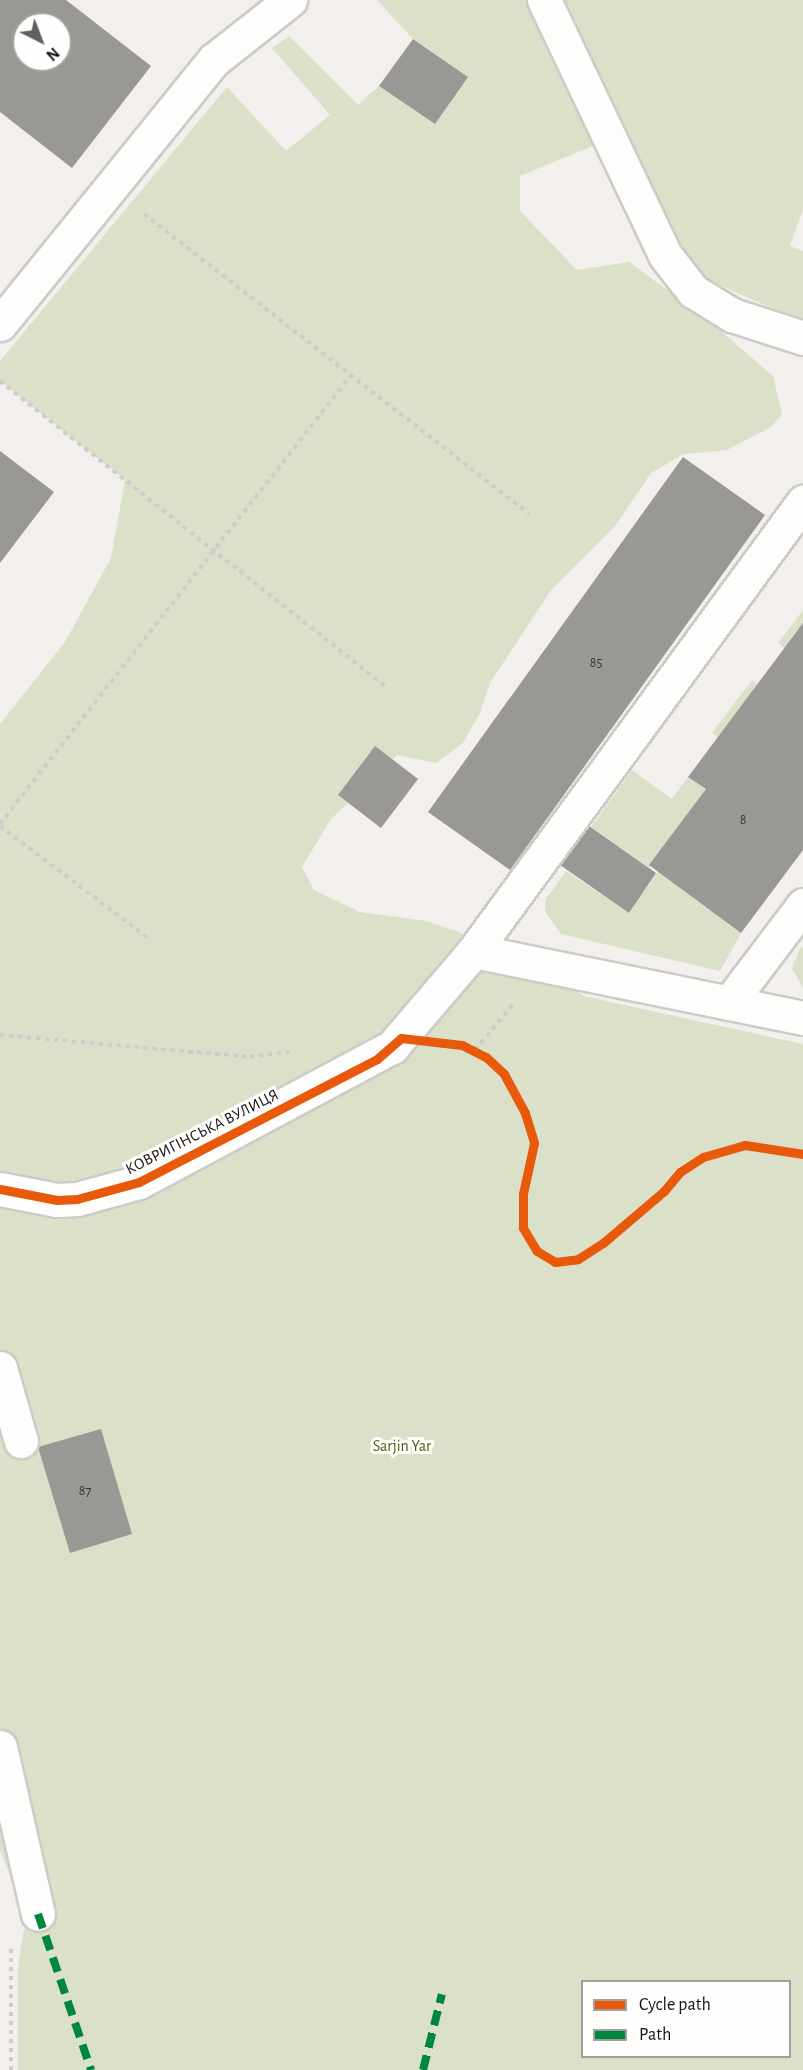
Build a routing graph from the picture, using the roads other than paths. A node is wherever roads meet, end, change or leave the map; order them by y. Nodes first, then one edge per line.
1 (290, 0) edge
2 (544, 0) edge
3 (0, 324) edge
4 (803, 338) edge
5 (803, 502) edge
6 (803, 905) edge
7 (474, 951) junction
8 (729, 1003) junction
9 (803, 1018) edge
10 (0, 1189) edge
11 (0, 1368) edge
12 (21, 1441) dead end
13 (0, 1747) edge
14 (38, 1914) dead end

1 - 3 street
2 - 4 street
5 - 7 street, КОВРИГІНСЬКА ВУЛИЦЯ
6 - 8 street
7 - 8 street
7 - 10 street, КОВРИГІНСЬКА ВУЛИЦЯ
8 - 9 street
11 - 12 street
13 - 14 street

